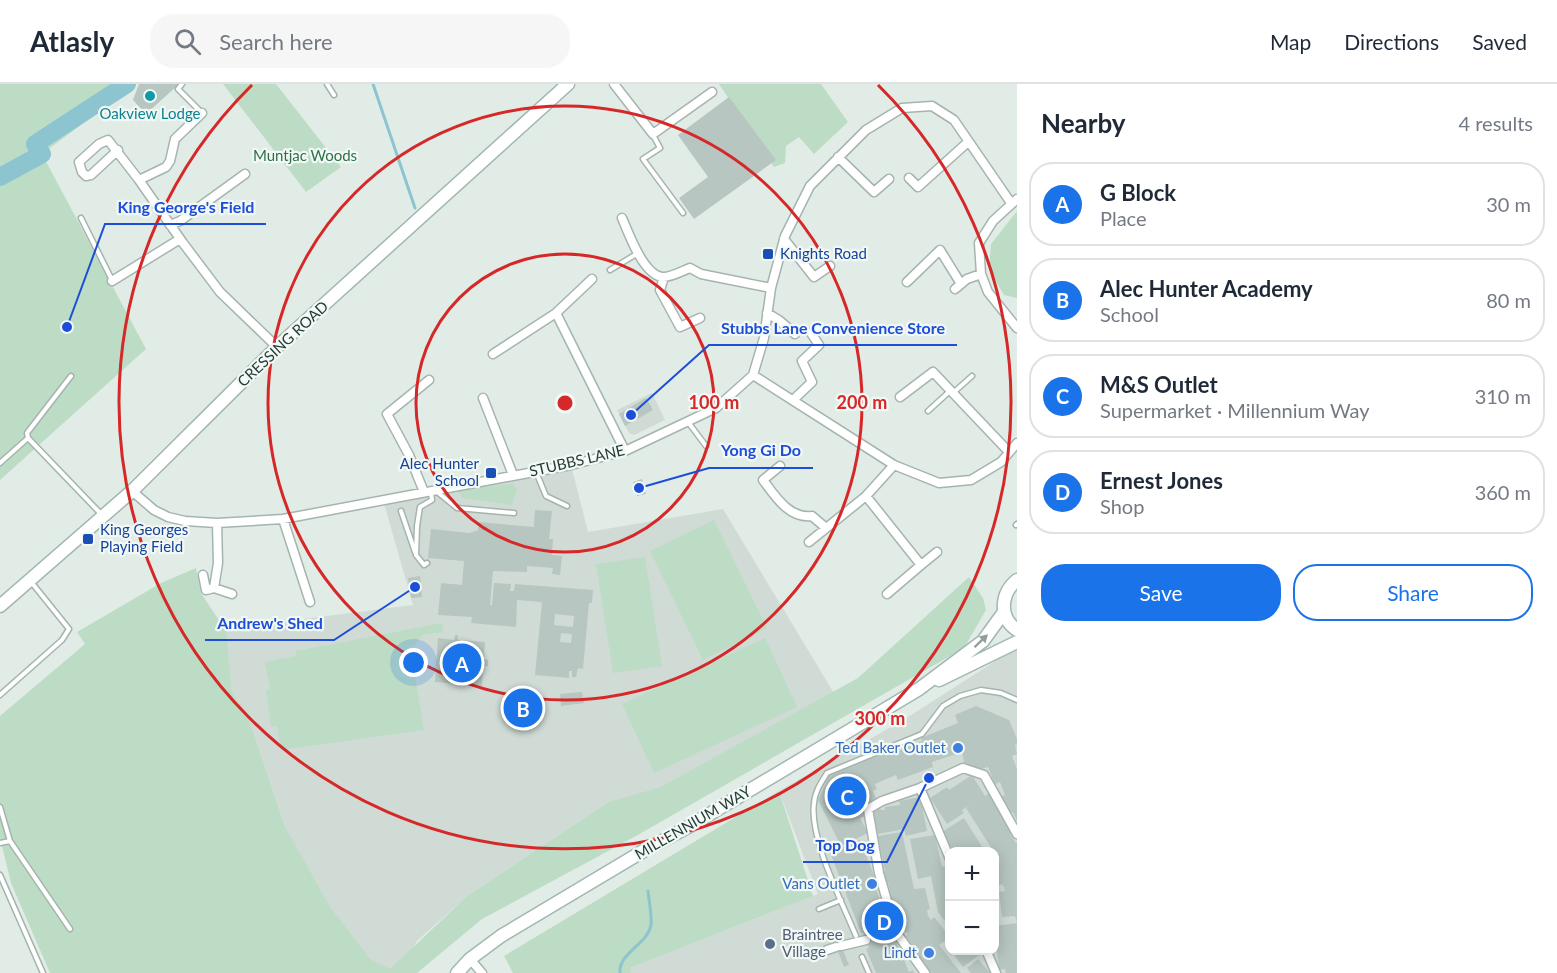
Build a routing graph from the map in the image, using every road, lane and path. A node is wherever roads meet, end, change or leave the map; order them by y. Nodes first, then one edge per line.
1 (182, 84) edge
2 (327, 84) edge
3 (568, 84) edge
4 (614, 84) edge
5 (712, 92) dead end
6 (334, 95) dead end
7 (202, 113) joint
8 (653, 134) junction
9 (968, 142) junction
10 (118, 150) junction
11 (838, 157) junction
12 (245, 174) dead end
13 (909, 178) dead end
14 (889, 179) dead end
15 (139, 180) junction
16 (1014, 201) edge
17 (683, 213) dead end
18 (81, 218) dead end
19 (622, 218) dead end
20 (170, 225) junction
21 (180, 239) junction
22 (784, 239) junction
23 (638, 252) junction
24 (830, 266) dead end
25 (610, 270) dead end
26 (981, 274) junction
27 (664, 277) junction
28 (592, 279) dead end
29 (112, 280) joint
30 (907, 282) dead end
31 (771, 288) junction
32 (556, 313) junction
33 (767, 314) junction
34 (700, 318) dead end
35 (817, 328) dead end
36 (1017, 328) edge
37 (795, 334) dead end
38 (278, 347) junction
39 (493, 354) dead end
40 (753, 375) junction
41 (71, 376) dead end
42 (972, 376) dead end
43 (429, 380) dead end
44 (952, 392) junction
45 (900, 397) dead end
46 (483, 398) dead end
47 (793, 400) junction
48 (928, 411) dead end
49 (687, 421) junction
50 (28, 438) junction
51 (1017, 443) edge
52 (706, 446) dead end
53 (625, 451) junction
54 (1009, 452) junction
55 (0, 463) edge
56 (894, 465) junction
57 (780, 466) dead end
58 (535, 472) junction
59 (513, 475) junction
60 (132, 491) junction
61 (430, 491) junction
62 (866, 496) junction
63 (567, 506) dead end
64 (401, 511) dead end
65 (514, 513) dead end
66 (103, 516) junction
67 (283, 519) junction
68 (217, 523) junction
69 (826, 528) junction
70 (809, 542) dead end
71 (937, 552) dead end
72 (416, 555) junction
73 (427, 563) dead end
74 (921, 565) junction
75 (203, 575) dead end
76 (1017, 579) edge
77 (29, 580) junction
78 (214, 588) junction
79 (232, 594) dead end
80 (887, 594) dead end
81 (218, 597) dead end
82 (310, 602) dead end
83 (0, 606) edge
84 (1004, 612) junction
85 (1017, 630) edge
86 (1017, 642) edge
87 (919, 689) junction
88 (0, 695) edge
89 (1017, 700) edge
90 (920, 788) junction
91 (0, 807) edge
92 (1017, 834) edge
93 (10, 841) junction
94 (0, 843) edge
95 (945, 847) edge
96 (0, 875) edge
97 (841, 900) junction
98 (819, 909) dead end
99 (70, 929) dead end
100 (856, 936) dead end
101 (866, 940) tunnel mouth
102 (827, 950) dead end
103 (988, 955) edge
104 (862, 957) dead end
105 (470, 959) junction
106 (44, 973) edge
107 (457, 973) edge
108 (482, 973) edge
109 (869, 973) edge
110 (925, 973) edge
111 (996, 973) edge

1 - 7 lane
2 - 6 lane
3 - 38 main road, CRESSING ROAD
4 - 8 street
5 - 8 street
7 - 15 street
8 - 17 lane
9 - 11 street
9 - 13 street
9 - 16 street
10 - 10 street
10 - 15 street
11 - 14 street
11 - 22 street
12 - 20 street
15 - 20 street
16 - 26 street
18 - 29 lane
19 - 23 street
20 - 21 street
21 - 29 street
21 - 38 street
22 - 24 street
22 - 31 street
23 - 25 lane
23 - 27 street
26 - 30 street
26 - 36 street
27 - 31 street
27 - 34 street
28 - 32 street
31 - 33 street
32 - 39 street
32 - 53 street
33 - 37 street
33 - 40 street
35 - 47 street
38 - 60 main road, CRESSING ROAD
40 - 47 street
40 - 49 street, STUBBS LANE
41 - 50 lane
42 - 44 lane
43 - 61 street
44 - 45 street
44 - 48 lane
44 - 54 street
46 - 59 street
47 - 56 street
49 - 52 lane
49 - 53 street, STUBBS LANE
50 - 55 lane
50 - 66 lane
51 - 54 street
53 - 58 street, STUBBS LANE
54 - 56 street
56 - 62 street
57 - 69 street
58 - 59 street, STUBBS LANE
58 - 63 lane
59 - 61 street, STUBBS LANE
60 - 66 main road, CRESSING ROAD
60 - 68 street, STUBBS LANE
61 - 65 lane
61 - 67 street, STUBBS LANE
61 - 72 lane
62 - 69 street
62 - 74 street
64 - 72 lane
66 - 77 main road, CRESSING ROAD
67 - 68 street, STUBBS LANE
67 - 82 street
68 - 78 street
69 - 70 street
71 - 74 street
72 - 73 lane
74 - 80 street
75 - 78 street
76 - 84 main road, MILLENNIUM WAY
77 - 83 main road, CRESSING ROAD
77 - 88 lane
78 - 79 street
78 - 81 street
84 - 85 main road
87 -> 84 main road, MILLENNIUM WAY
86 - 87 main road, MILLENNIUM WAY
87 - 105 main road, MILLENNIUM WAY
89 - 97 lane
90 - 92 street
90 - 95 street
90 - 110 street
91 - 93 lane
93 - 94 lane
93 - 99 lane
96 - 106 lane
97 - 98 lane
97 - 100 lane
101 - 102 street
103 - 111 street
104 - 109 lane
105 - 107 main road, MILLENNIUM WAY
105 - 108 street

